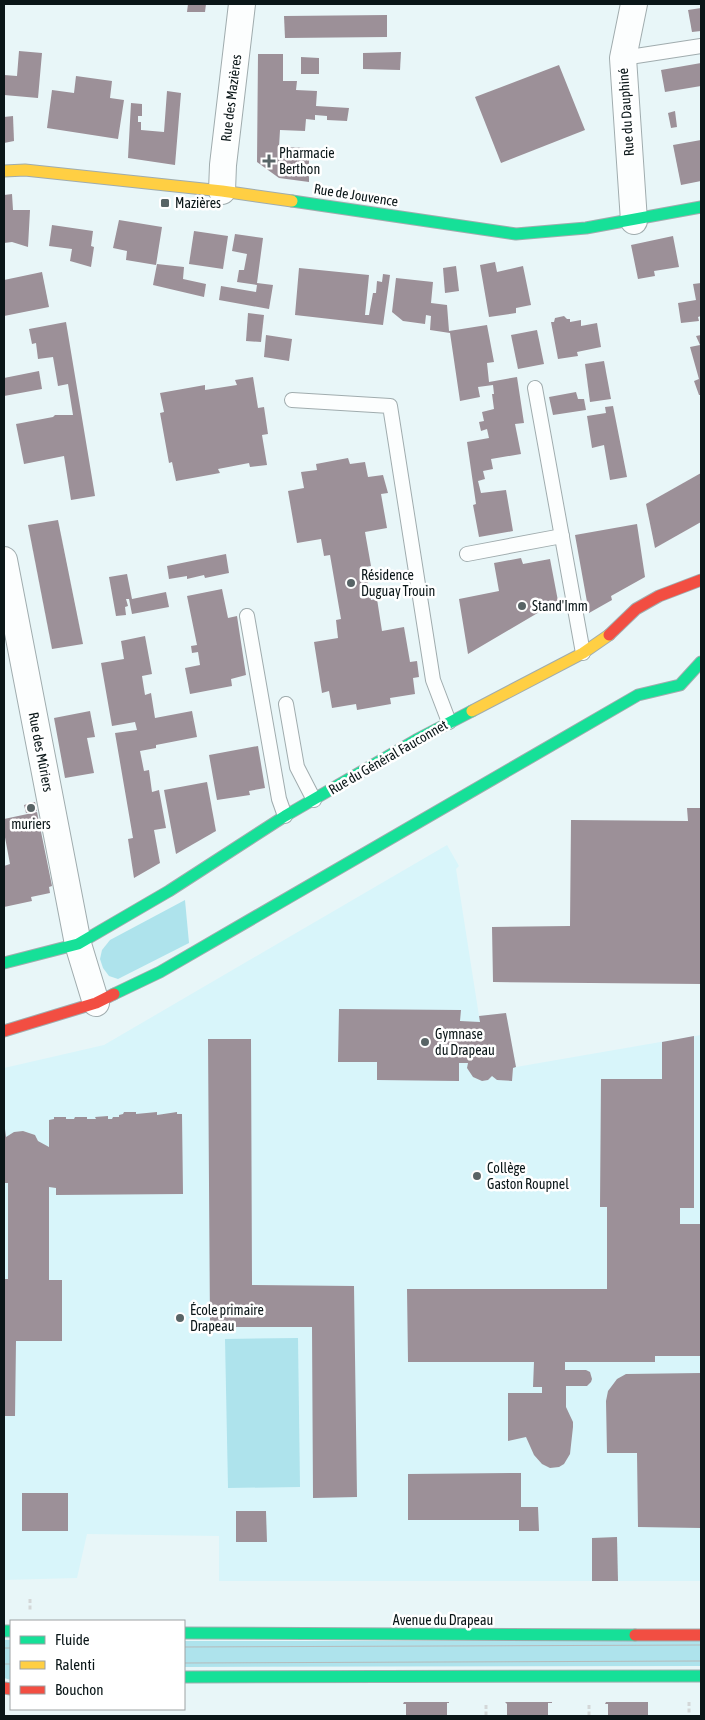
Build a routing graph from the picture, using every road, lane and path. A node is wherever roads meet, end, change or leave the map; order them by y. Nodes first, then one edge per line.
1 (242, 4) edge
2 (634, 4) edge
3 (701, 46) edge
4 (623, 58) junction
5 (4, 172) edge
6 (222, 192) junction
7 (701, 207) edge
8 (634, 221) junction
9 (536, 388) dead end
10 (292, 400) dead end
11 (562, 536) junction
12 (467, 554) dead end
13 (4, 560) edge
14 (701, 580) edge
15 (247, 616) dead end
16 (583, 653) junction
17 (701, 662) edge
18 (286, 704) dead end
19 (449, 722) junction
20 (314, 800) junction
21 (285, 816) junction
22 (78, 944) junction
23 (4, 963) edge
24 (96, 1003) junction
25 (4, 1031) edge
26 (185, 1633) edge
27 (701, 1635) edge
28 (701, 1676) edge
29 (185, 1677) edge

1 - 6 street, Rue des Mazières
2 - 4 street, Rue du Dauphiné
3 - 4 lane
4 - 8 street, Rue du Dauphiné
5 - 6 main road, Rue de Jouvence
6 - 8 main road, Rue de Jouvence
7 - 8 main road, Rue de Jouvence
9 - 11 lane
10 - 19 lane
11 - 12 lane
11 - 16 lane
13 - 22 street, Rue des Mûriers
14 - 16 main road, Rue du Général Fauconnet
15 - 21 lane
16 - 19 main road, Rue du Général Fauconnet
17 - 24 main road
18 - 20 lane
19 - 20 main road, Rue du Général Fauconnet
20 - 21 main road, Rue du Général Fauconnet
21 - 22 main road, Rue du Général Fauconnet
22 - 23 main road, Rue du Général Fauconnet
22 - 24 street
24 - 25 main road
26 - 27 main road, Avenue du Drapeau
28 - 29 main road

